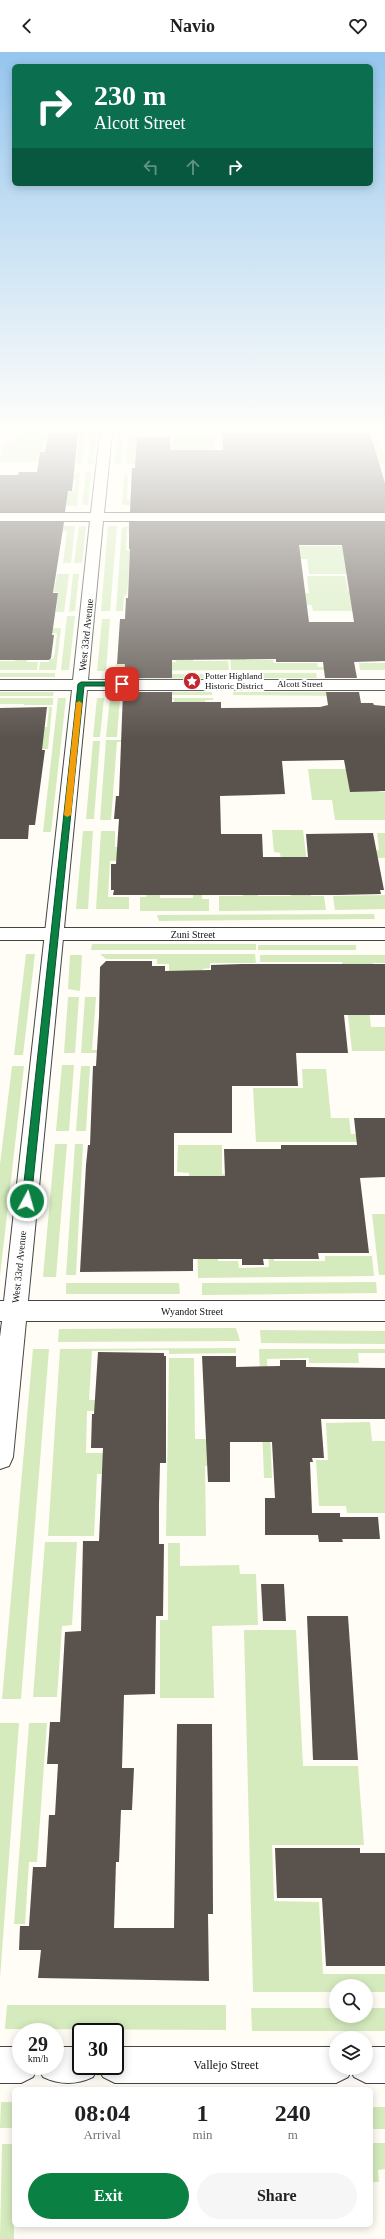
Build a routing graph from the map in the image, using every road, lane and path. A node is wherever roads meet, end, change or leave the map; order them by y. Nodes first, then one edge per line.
1 (96, 535) edge
2 (81, 684) junction
3 (0, 685) edge
4 (385, 685) edge
5 (0, 934) edge
6 (55, 934) junction
7 (385, 934) edge
8 (385, 1310) edge
9 (7, 1311) edge
10 (0, 1457) edge
11 (0, 2065) edge
12 (12, 2065) edge
13 (124, 2065) edge
14 (329, 2065) edge
15 (373, 2065) edge
16 (385, 2065) edge

1 - 2 street, West 33rd Avenue
2 - 3 street, Alcott Street
2 - 4 street, Alcott Street
2 - 6 street, West 33rd Avenue
5 - 6 street, Zuni Street
6 - 7 street, Zuni Street
6 - 9 street, West 33rd Avenue
8 - 9 street, Wyandot Street
9 - 10 street, West 33rd Avenue
11 - 12 street
13 - 14 street, Vallejo Street
15 - 16 street

